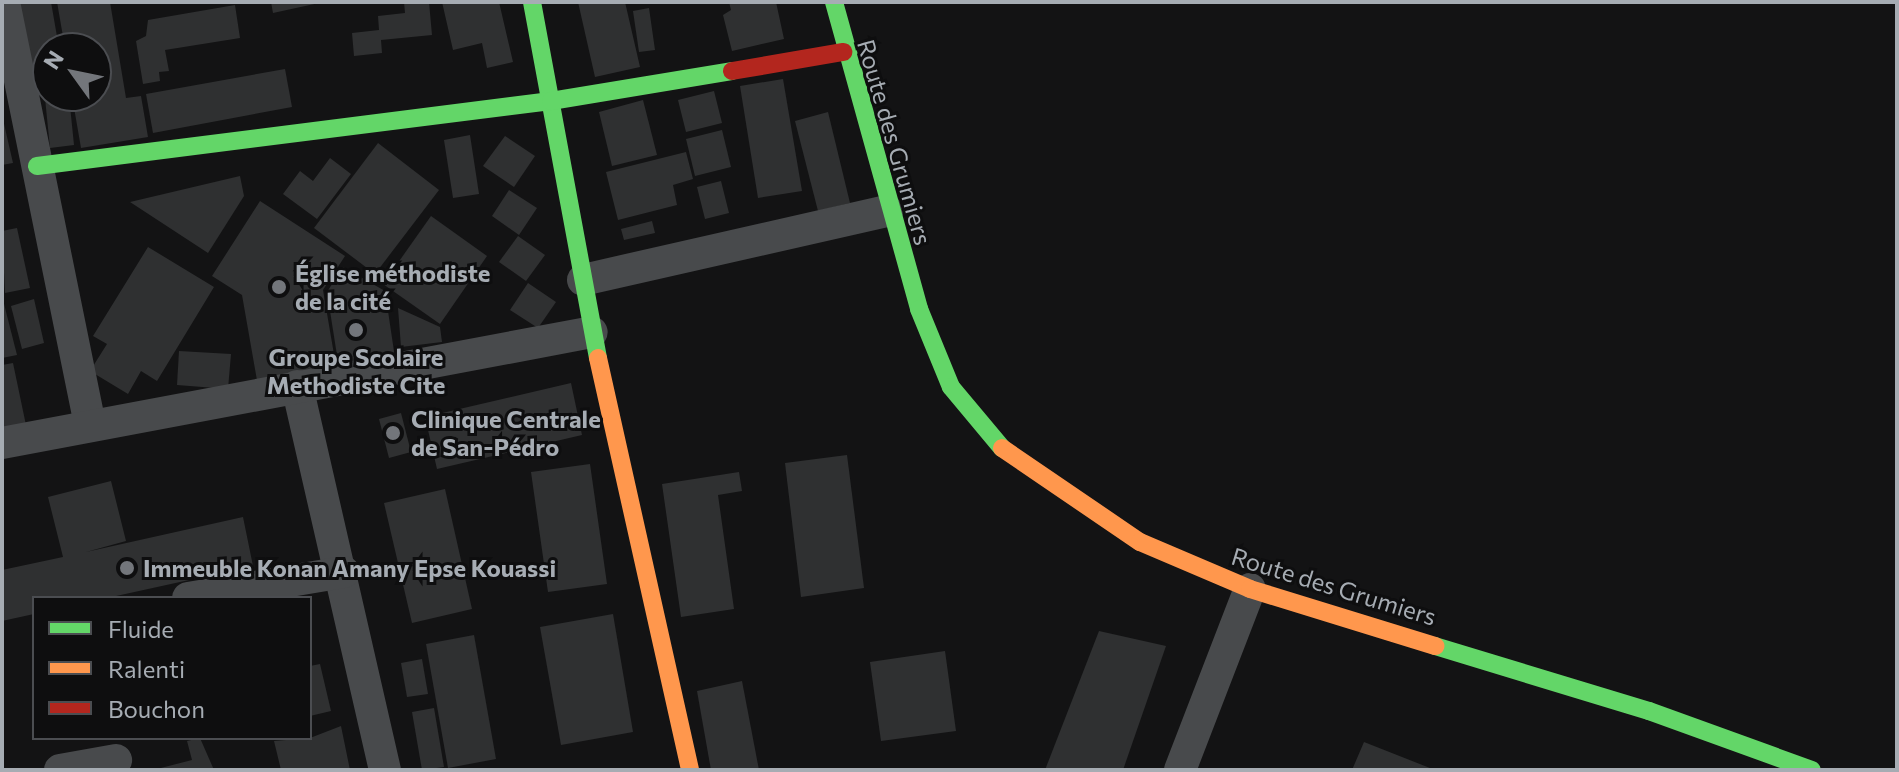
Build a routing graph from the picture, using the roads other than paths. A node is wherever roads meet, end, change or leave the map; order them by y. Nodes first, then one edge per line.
1 (4, 2) edge
2 (532, 2) edge
3 (834, 2) edge
4 (843, 52) junction
5 (551, 101) junction
6 (37, 166) junction
7 (887, 211) junction
8 (583, 280) junction
9 (592, 332) junction
10 (297, 386) junction
11 (90, 423) junction
12 (2, 443) edge
13 (344, 572) junction
14 (1250, 589) junction
15 (200, 596) edge
16 (116, 756) edge
17 (60, 770) edge
18 (385, 770) edge
19 (690, 770) edge
20 (1180, 770) edge
21 (1812, 770) edge

1 - 6 street
2 - 5 street
3 - 4 street, Route des Grumiers
4 - 5 street
4 - 7 street, Route des Grumiers
5 - 6 street
5 - 8 street
6 - 11 street
7 - 8 street
7 - 14 street, Route des Grumiers
8 - 9 street
9 - 10 street
9 - 19 street
10 - 11 street
10 - 13 street
11 - 12 street
13 - 15 street
13 - 18 street
14 - 20 street
14 - 21 street, Route des Grumiers
16 - 17 street

